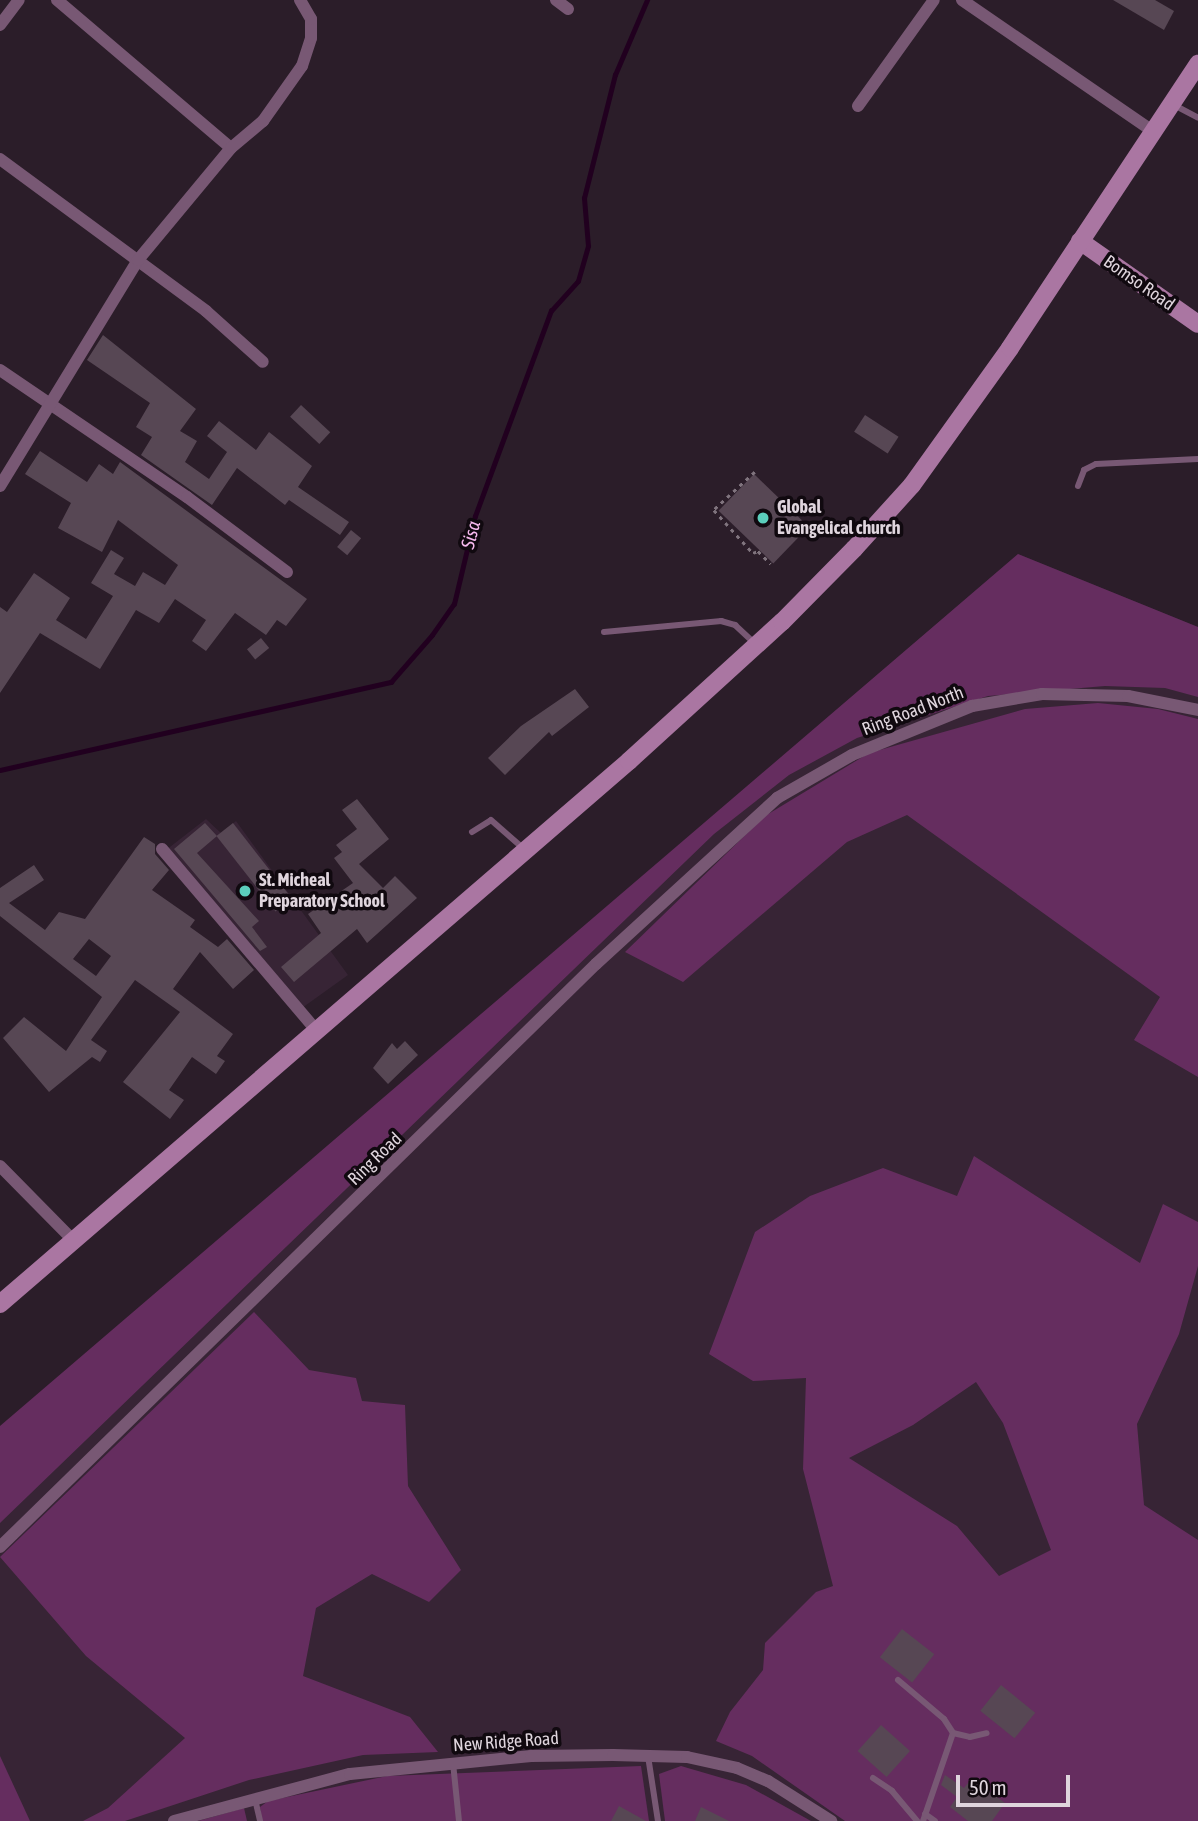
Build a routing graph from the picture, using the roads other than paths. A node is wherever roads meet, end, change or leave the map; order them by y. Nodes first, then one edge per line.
1 (19, 0) edge
2 (57, 0) edge
3 (300, 0) edge
4 (556, 0) edge
5 (934, 0) edge
6 (962, 0) edge
7 (568, 9) dead end
8 (0, 25) edge
9 (1198, 64) edge
10 (1172, 104) junction
11 (858, 106) dead end
12 (1198, 118) edge
13 (1154, 131) junction
14 (231, 148) junction
15 (0, 159) edge
16 (1080, 242) junction
17 (138, 260) junction
18 (1198, 324) edge
19 (263, 362) dead end
20 (0, 370) edge
21 (50, 401) junction
22 (1198, 459) edge
23 (0, 486) edge
24 (1077, 486) dead end
25 (287, 572) dead end
26 (604, 632) dead end
27 (756, 646) junction
28 (1198, 710) edge
29 (777, 798) joint
30 (472, 832) dead end
31 (162, 849) dead end
32 (526, 851) junction
33 (318, 1032) junction
34 (0, 1166) edge
35 (72, 1239) junction
36 (0, 1304) edge
37 (0, 1547) edge
38 (898, 1680) dead end
39 (953, 1733) junction
40 (987, 1733) dead end
41 (648, 1756) junction
42 (453, 1763) junction
43 (873, 1779) dead end
44 (256, 1799) junction
45 (924, 1817) edge
46 (174, 1821) edge
47 (260, 1821) edge
48 (459, 1821) edge
49 (657, 1821) edge
50 (831, 1821) edge
51 (918, 1821) edge
52 (935, 1821) edge

1 - 8 street
2 - 14 street
3 - 14 street
4 - 7 street
5 - 11 street
6 - 13 street
9 - 10 street
10 - 12 lane
10 - 13 street
13 - 16 street
14 - 17 street
15 - 17 street
16 - 18 street, Bomso Road
16 - 27 street
17 - 19 street
17 - 21 street
20 - 21 street
21 - 23 street
21 - 25 street
22 - 24 lane
26 - 27 lane
27 - 32 street
28 - 29 street, Ring Road North
29 - 37 street, Ring Road
30 - 32 lane
31 - 33 street
32 - 33 street
33 - 35 street
34 - 35 street
35 - 36 street
38 - 39 lane
39 - 40 lane
39 - 45 lane
41 - 42 street, New Ridge Road
41 - 49 lane
41 - 50 street, New Ridge Road
42 - 44 street, New Ridge Road
42 - 48 lane
43 - 51 lane
44 - 46 street, New Ridge Road
44 - 47 lane
45 - 52 lane

